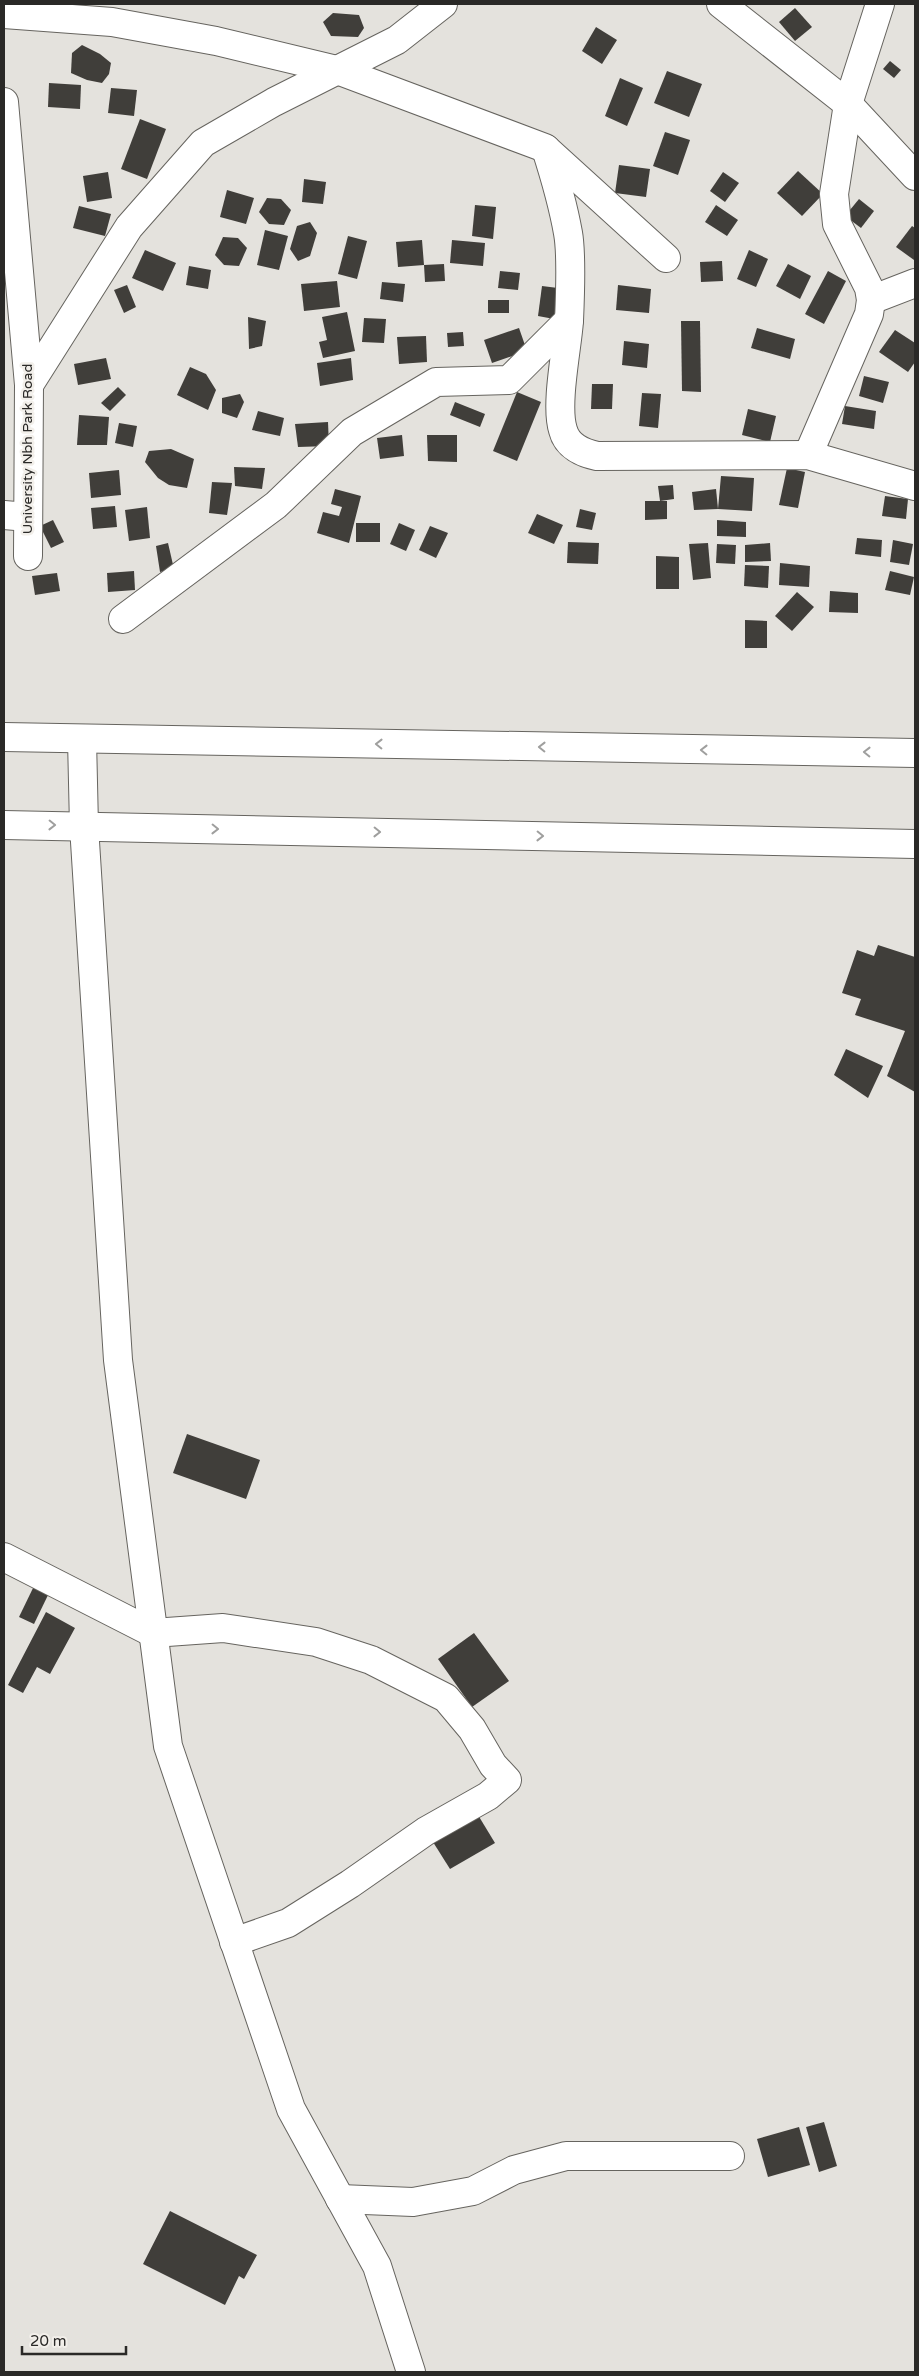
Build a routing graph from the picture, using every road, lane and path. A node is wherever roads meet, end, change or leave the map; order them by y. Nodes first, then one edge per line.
1 (444, 4) edge
2 (721, 4) edge
3 (880, 4) edge
4 (4, 14) edge
5 (337, 70) junction
6 (4, 102) edge
7 (848, 104) junction
8 (545, 148) junction
9 (915, 176) edge
10 (666, 258) dead end
11 (915, 283) edge
12 (871, 300) junction
13 (569, 320) junction
14 (29, 385) junction
15 (808, 454) junction
16 (915, 486) edge
17 (16, 516) edge
18 (28, 556) dead end
19 (122, 619) dead end
20 (4, 737) edge
21 (82, 739) junction
22 (915, 753) edge
23 (4, 825) edge
24 (84, 826) junction
25 (915, 844) edge
26 (4, 1557) edge
27 (154, 1632) junction
28 (234, 1942) junction
29 (730, 2156) dead end
30 (340, 2199) junction
31 (411, 2372) edge

1 - 5 street
2 - 7 street
3 - 7 street
4 - 5 street
5 - 8 street
5 - 14 street
6 - 14 street, University Nbh Park Road
7 - 9 street
7 - 12 street
8 - 10 street
8 - 13 street
11 - 12 street
12 - 15 street
13 - 15 street
13 - 19 street
14 - 17 street, University Nbh Park Road
15 - 16 street
17 - 18 street, University Nbh Park Road
20 - 21 street
22 -> 21 street
21 - 24 street
23 -> 24 street
24 -> 25 street
24 - 27 street
26 - 27 street
27 - 28 street
27 - 28 street
28 - 30 street
29 - 30 street
30 - 31 street

